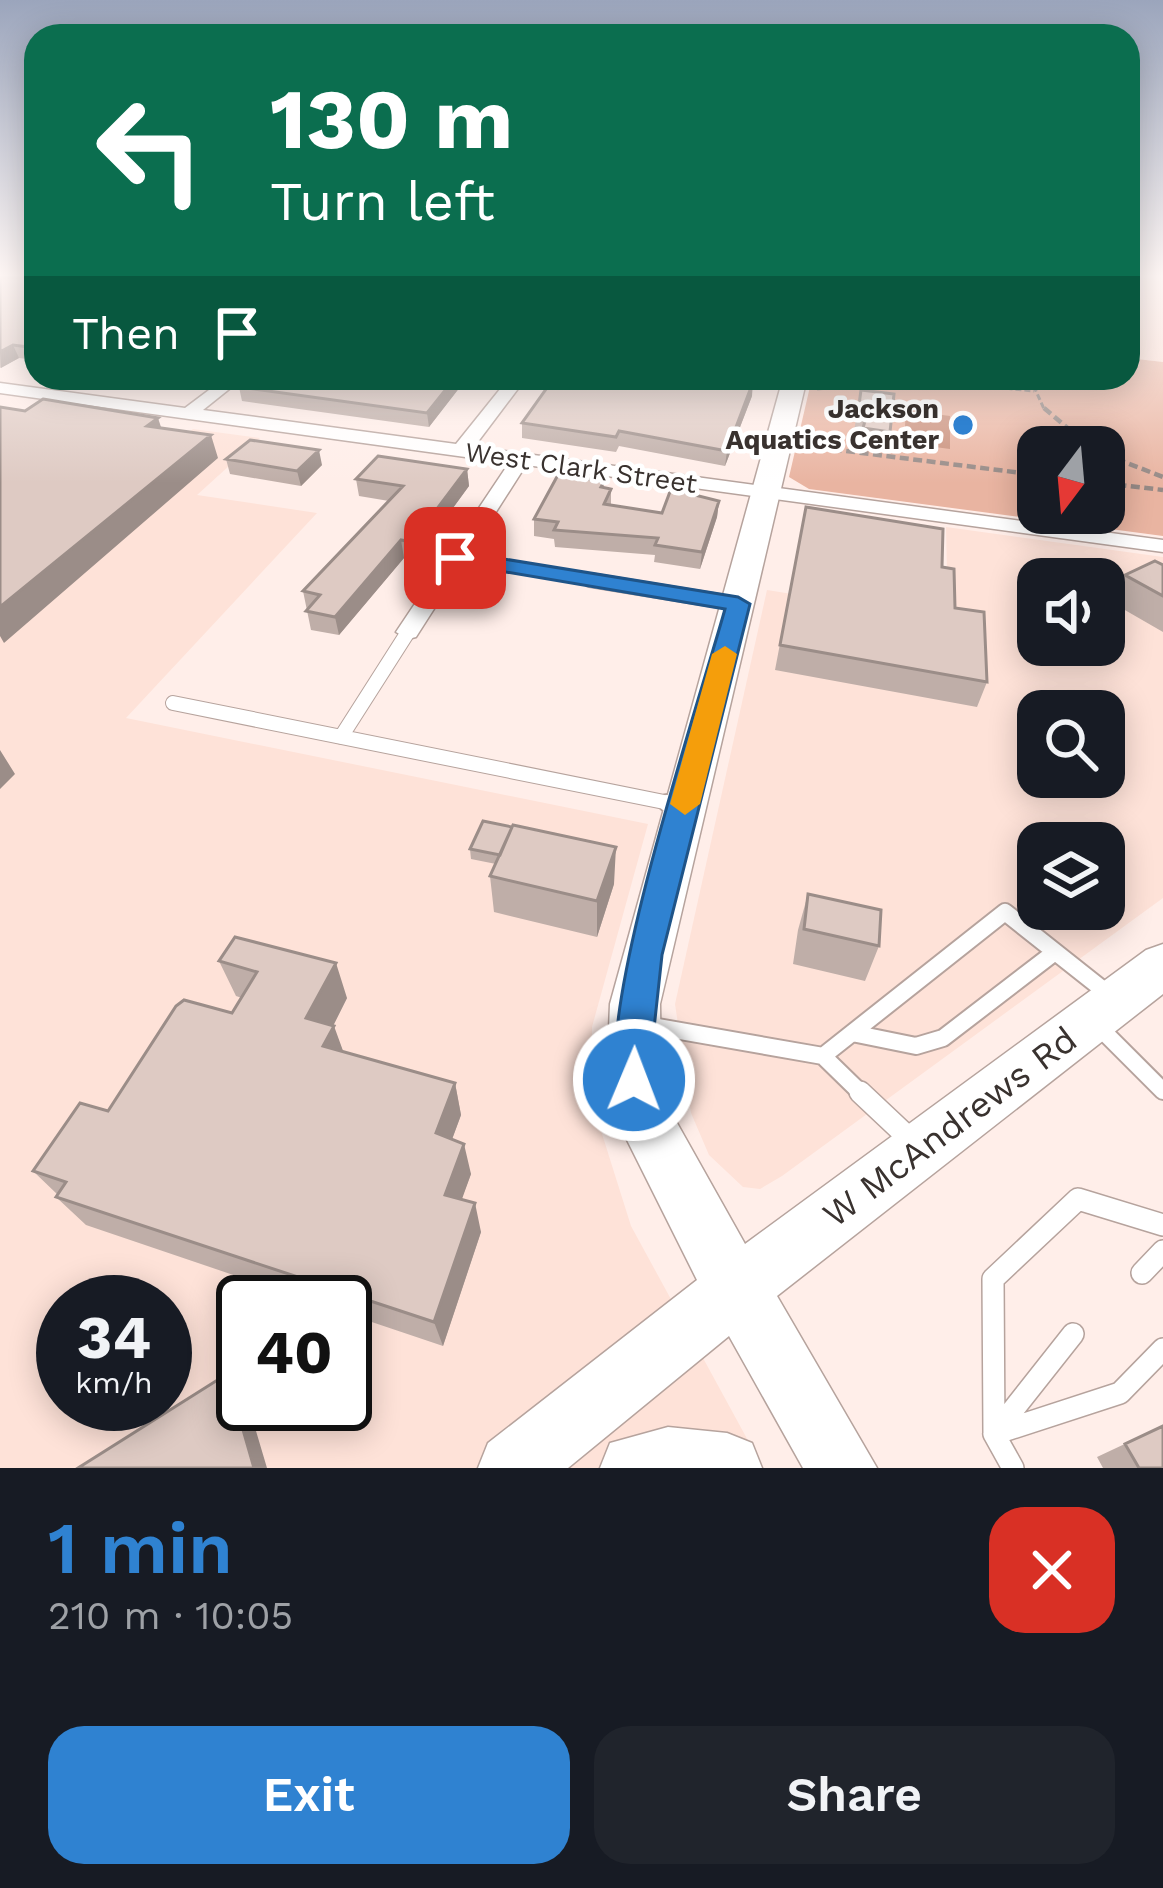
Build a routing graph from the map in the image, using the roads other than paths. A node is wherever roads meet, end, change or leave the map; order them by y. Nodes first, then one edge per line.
1 (0, 388) edge
2 (219, 390) edge
3 (509, 390) edge
4 (791, 390) edge
5 (189, 413) junction
6 (460, 452) junction
7 (520, 460) junction
8 (767, 493) junction
9 (1163, 546) edge
10 (455, 558) junction
11 (738, 604) junction
12 (408, 632) joint
13 (172, 703) dead end
14 (341, 737) junction
15 (684, 806) junction
16 (1055, 952) junction
17 (1138, 985) edge
18 (635, 1023) junction
19 (852, 1033) junction
20 (823, 1056) junction
21 (1163, 1091) edge
22 (920, 1150) junction
23 (1163, 1225) edge
24 (1163, 1251) edge
25 (1142, 1273) dead end
26 (736, 1289) junction
27 (1073, 1334) dead end
28 (1163, 1349) edge
29 (994, 1434) junction
30 (513, 1468) edge
31 (635, 1468) edge
32 (728, 1468) edge
33 (842, 1468) edge
34 (1013, 1468) edge

1 - 5 street, West Clark Street
2 - 5 street
3 - 6 street
4 - 8 street
5 - 6 street, West Clark Street
6 - 7 street, West Clark Street
7 - 8 street, West Clark Street
7 - 10 street
8 - 9 street, West Clark Street
8 - 11 street
10 - 11 lane
10 - 12 street
11 - 15 street
12 - 14 lane
13 - 14 lane
14 - 15 lane
15 - 18 street
16 - 17 lane
16 - 19 lane
16 - 19 lane
17 - 21 lane
17 - 22 street, W McAndrews Rd
18 - 20 lane
18 - 26 street
19 - 20 lane
20 - 22 lane
22 - 26 street, W McAndrews Rd
23 - 29 lane
24 - 25 lane
26 - 30 street, W McAndrews Rd
26 - 33 street
27 - 29 lane
28 - 29 lane
29 - 34 lane
31 - 32 street

